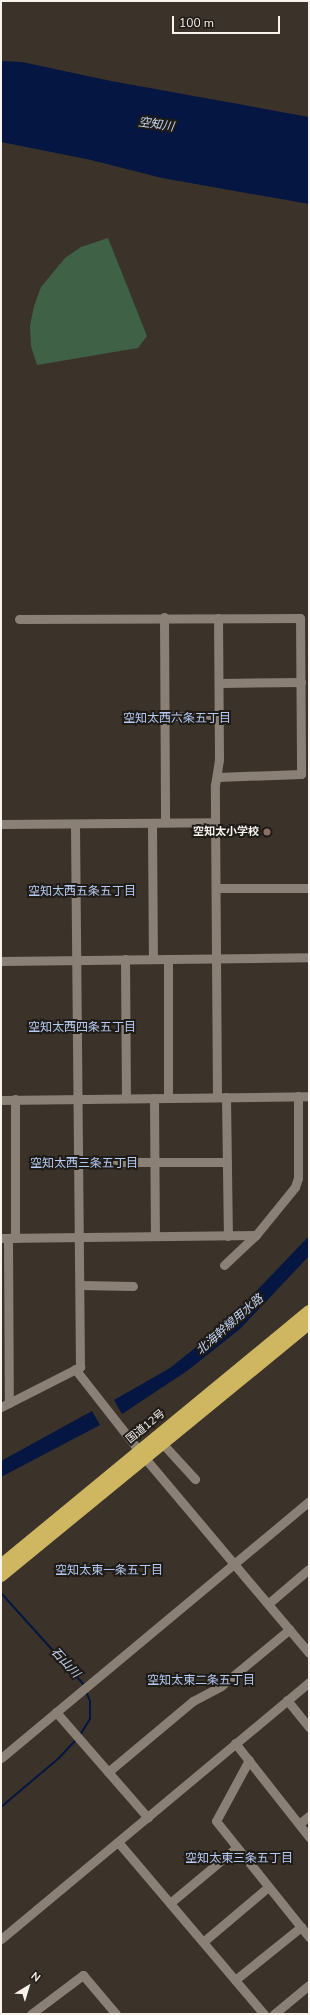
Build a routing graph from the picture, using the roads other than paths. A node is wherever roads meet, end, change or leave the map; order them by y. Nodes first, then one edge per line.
1 (164, 617) junction
2 (19, 618) dead end
3 (218, 618) junction
4 (305, 642) edge
5 (301, 682) junction
6 (218, 683) junction
7 (165, 716) junction
8 (219, 716) junction
9 (217, 777) junction
10 (165, 822) junction
11 (215, 822) junction
12 (1, 824) edge
13 (76, 824) junction
14 (152, 824) junction
15 (216, 888) junction
16 (309, 888) edge
17 (216, 958) junction
18 (309, 958) edge
19 (125, 959) junction
20 (153, 959) junction
21 (168, 959) junction
22 (77, 960) junction
23 (1, 961) edge
24 (298, 1096) junction
25 (309, 1096) edge
26 (168, 1097) junction
27 (222, 1097) junction
28 (126, 1098) junction
29 (154, 1098) junction
30 (15, 1099) junction
31 (77, 1099) junction
32 (1, 1100) edge
33 (78, 1162) junction
34 (155, 1162) junction
35 (227, 1162) junction
36 (256, 1235) junction
37 (155, 1236) junction
38 (228, 1236) junction
39 (79, 1237) junction
40 (8, 1238) edge
41 (224, 1265) dead end
42 (80, 1285) junction
43 (133, 1286) dead end
44 (309, 1311) edge
45 (309, 1324) edge
46 (75, 1369) junction
47 (5, 1405) edge
48 (162, 1443) junction
49 (141, 1454) junction
50 (195, 1479) dead end
51 (309, 1501) edge
52 (235, 1563) junction
53 (1, 1565) edge
54 (309, 1569) edge
55 (1, 1576) edge
56 (269, 1603) junction
57 (290, 1630) junction
58 (309, 1653) edge
59 (309, 1682) edge
60 (287, 1700) junction
61 (56, 1712) junction
62 (309, 1727) edge
63 (235, 1743) junction
64 (1, 1758) edge
65 (249, 1760) junction
66 (108, 1772) junction
67 (309, 1816) edge
68 (148, 1818) junction
69 (299, 1824) junction
70 (309, 1837) edge
71 (118, 1842) junction
72 (236, 1848) junction
73 (268, 1887) junction
74 (170, 1903) junction
75 (301, 1927) junction
76 (309, 1937) edge
77 (1, 1939) edge
78 (203, 1942) junction
79 (235, 1980) junction
80 (309, 1984) edge
81 (31, 2014) edge
82 (116, 2014) edge
83 (264, 2014) edge
84 (274, 2014) edge

1 - 2 street
1 - 3 street
1 - 7 street
3 - 4 street
3 - 6 street
4 - 5 street
5 - 6 street
5 - 9 street
6 - 8 street
7 - 8 street
7 - 10 street
8 - 9 street
9 - 11 street
10 - 11 street
10 - 14 street
11 - 15 street
12 - 13 street
13 - 14 street
13 - 22 street
14 - 20 street
15 - 16 street
15 - 17 street
17 - 18 street
17 - 21 street
17 - 27 street
19 - 20 street
19 - 22 street
19 - 28 street
20 - 21 street
21 - 26 street
22 - 23 street
22 - 31 street
24 - 25 street
24 - 27 street
24 - 36 street
26 - 27 street
26 - 29 street
27 - 35 street
28 - 29 street
28 - 31 street
29 - 34 street
30 - 31 street
30 - 32 street
30 - 40 street
31 - 33 street
33 - 34 street
33 - 39 street
34 - 35 street
34 - 37 street
35 - 38 street
36 - 38 street
36 - 41 street
37 - 38 street
37 - 39 street
39 - 40 street
39 - 42 street
40 - 47 street
42 - 43 street
42 - 46 street
44 - 49 highway, 国道12号
45 - 48 highway, 国道12号
46 - 47 street
46 - 49 street
48 - 49 highway, 国道12号
48 - 50 street
49 - 52 street
49 - 53 highway, 国道12号
49 - 55 highway, 国道12号
51 - 52 street
52 - 56 street
52 - 61 street
54 - 56 street
56 - 57 street
57 - 58 street
57 - 66 street
59 - 60 street
60 - 62 street
60 - 63 street
61 - 64 street
61 - 66 street
63 - 65 street
63 - 68 street
65 - 69 street
65 - 72 street
66 - 68 street
67 - 69 street
68 - 71 street
69 - 70 street
71 - 74 street
71 - 77 street
72 - 73 street
72 - 74 street
73 - 75 street
73 - 78 street
74 - 78 street
75 - 76 street
75 - 79 street
78 - 79 street
79 - 83 street
80 - 84 street
81 - 82 street

